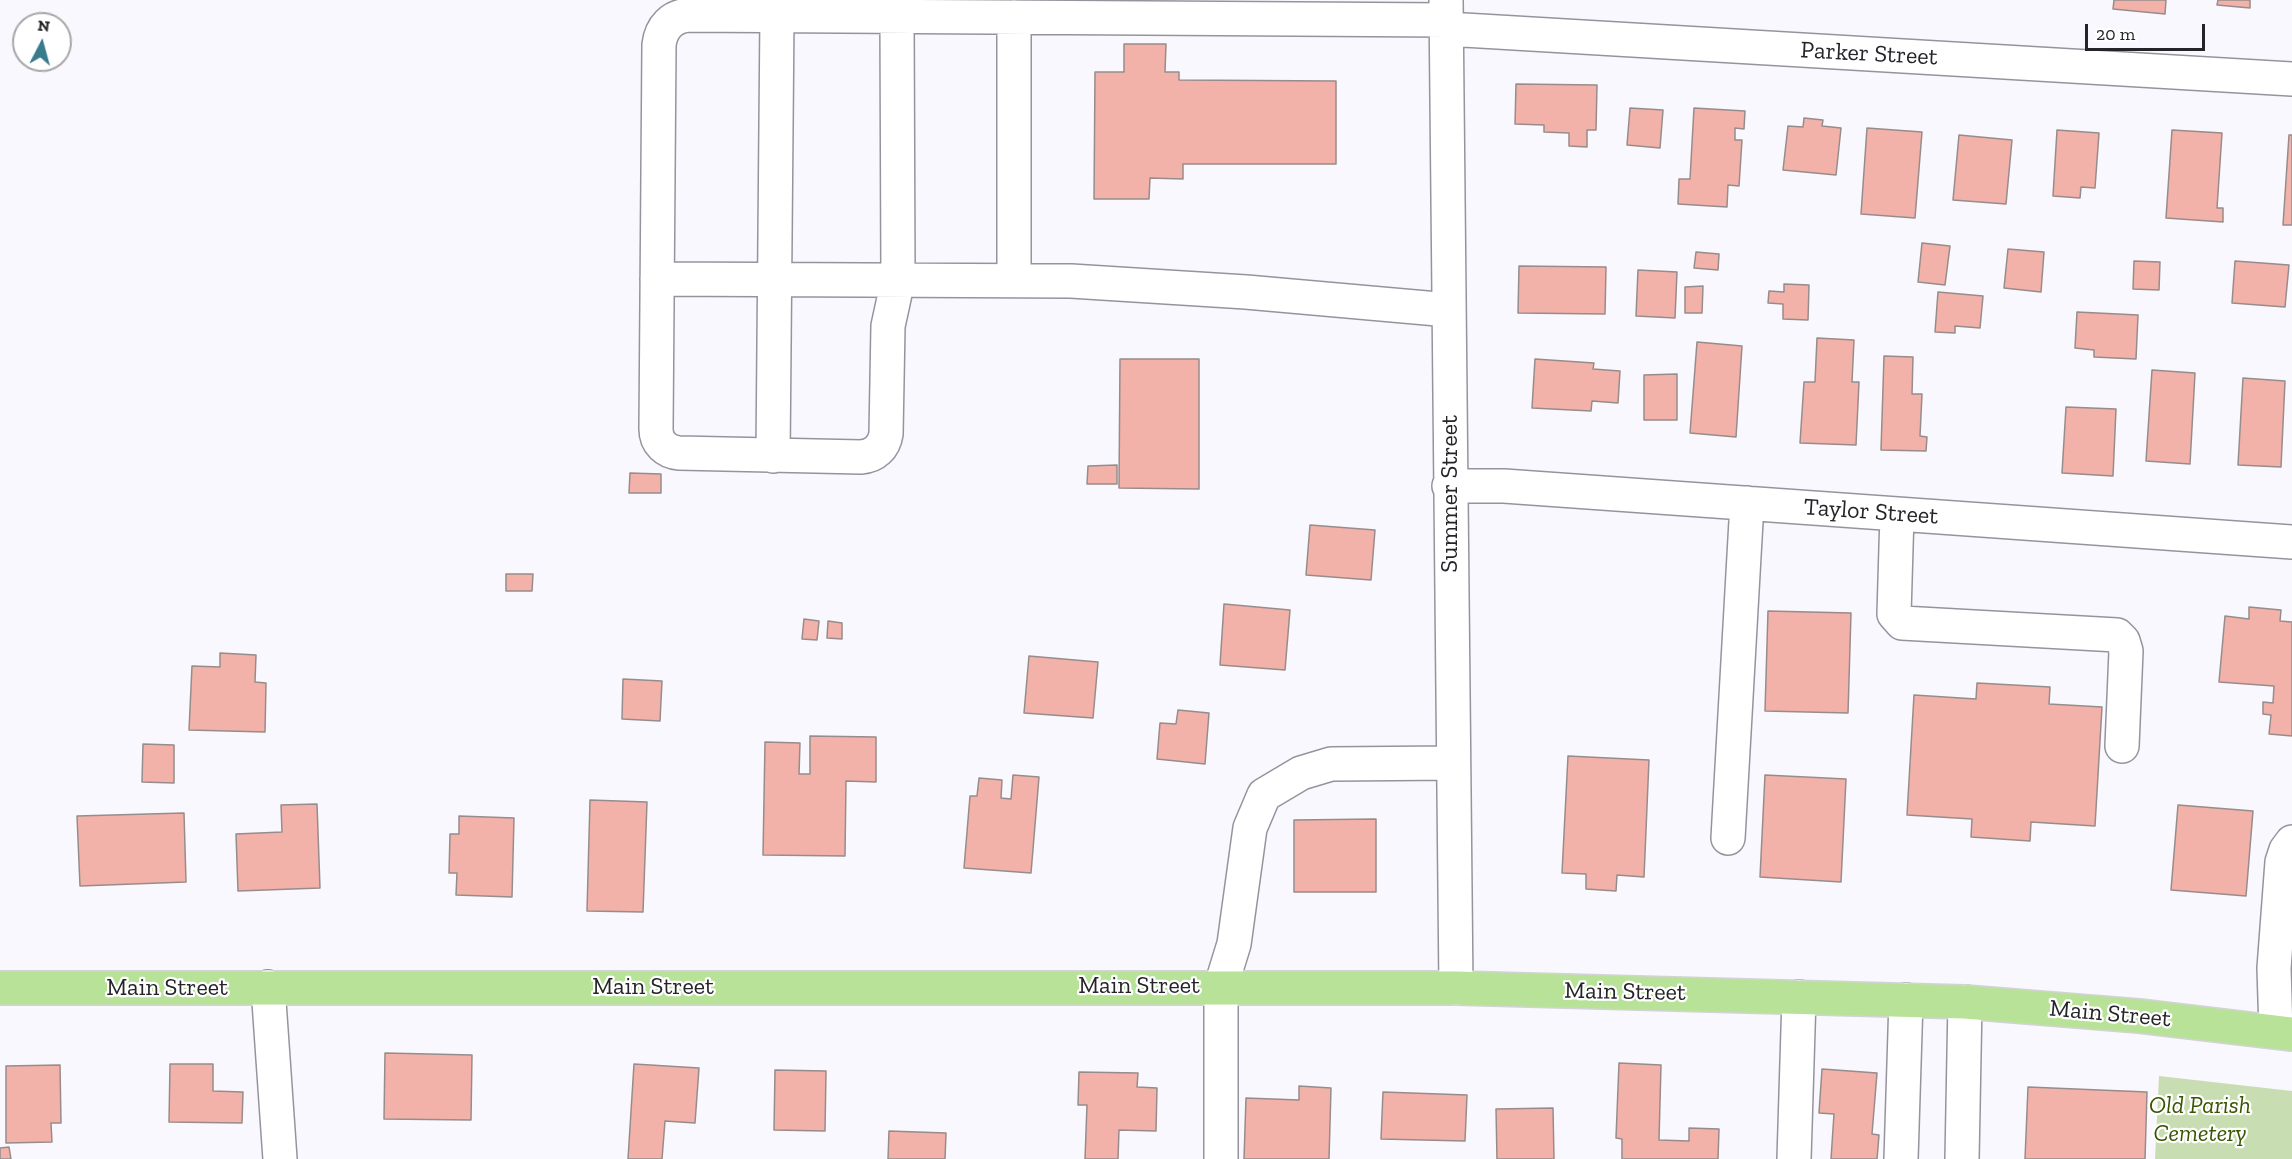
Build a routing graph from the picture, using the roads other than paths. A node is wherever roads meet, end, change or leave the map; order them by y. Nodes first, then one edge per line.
1 (777, 15) junction
2 (897, 16) junction
3 (1446, 16) edge
4 (1014, 17) junction
5 (2292, 79) edge
6 (657, 279) junction
7 (775, 279) junction
8 (898, 280) junction
9 (1014, 280) junction
10 (1449, 310) junction
11 (773, 456) junction
12 (1449, 486) junction
13 (1747, 503) junction
14 (1898, 514) junction
15 (2292, 542) edge
16 (2122, 746) dead end
17 (1453, 763) junction
18 (1728, 838) dead end
19 (2292, 842) edge
20 (1221, 986) junction
21 (268, 987) junction
22 (0, 988) edge
23 (1456, 988) junction
24 (1799, 997) junction
25 (1906, 1000) junction
26 (1965, 1002) junction
27 (2287, 1032) edge
28 (280, 1159) edge
29 (1221, 1159) edge
30 (1794, 1159) edge
31 (1901, 1159) edge
32 (1962, 1159) edge

1 - 2 street, Parker Street
1 - 6 street, Parker Street
1 - 7 street
2 - 4 street, Parker Street
2 - 8 street
3 - 4 street, Parker Street
3 - 5 street, Parker Street
3 - 10 street, Summer Street
4 - 9 street
6 - 7 street
6 - 11 street
7 - 8 street
7 - 11 street
8 - 9 street
8 - 11 street
9 - 10 street
10 - 12 street, Summer Street
12 - 13 street, Taylor Street
12 - 17 street, Summer Street
13 - 14 street, Taylor Street
13 - 18 street
14 - 15 street, Taylor Street
14 - 16 street
17 - 20 street
17 - 23 street, Summer Street
19 - 27 street
20 - 21 main road, Main Street
20 - 23 main road, Main Street
20 - 29 street
21 - 22 main road, Main Street
21 - 28 street
23 - 24 main road, Main Street
24 - 25 main road, Main Street
24 - 30 street
25 - 26 main road, Main Street
25 - 31 street
26 - 27 main road, Main Street
26 - 32 street

